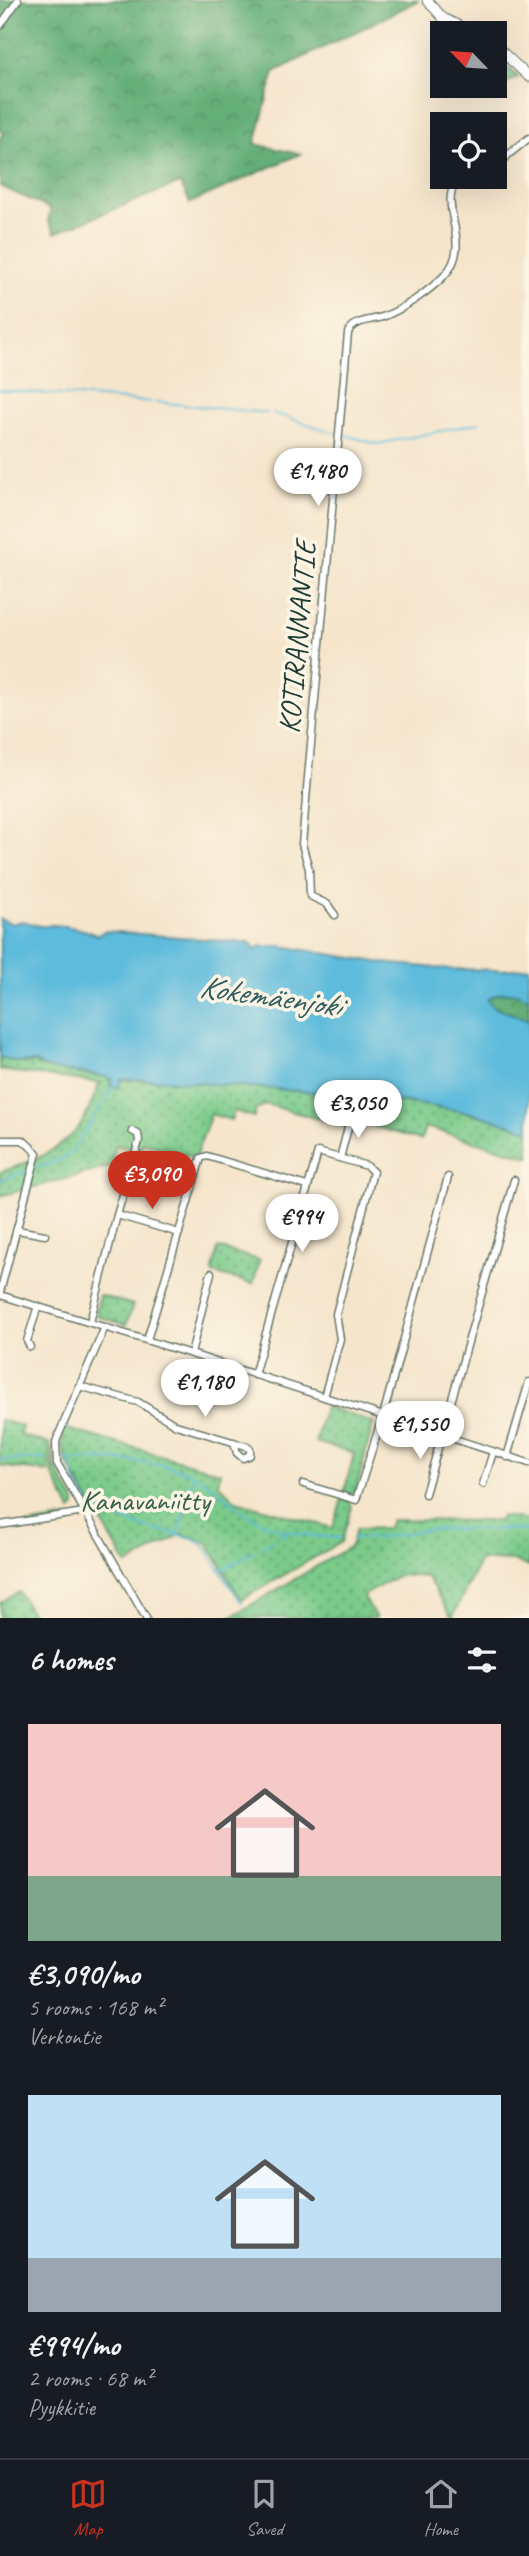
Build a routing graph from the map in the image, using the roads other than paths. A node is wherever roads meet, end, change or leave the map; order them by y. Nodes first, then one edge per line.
1 (18, 0) edge
2 (427, 0) edge
3 (447, 21) edge
4 (0, 26) edge
5 (508, 56) edge
6 (528, 73) edge
7 (529, 138) edge
8 (507, 156) edge
9 (452, 189) edge
10 (335, 915) dead end
11 (351, 1116) dead end
12 (132, 1131) dead end
13 (0, 1140) edge
14 (340, 1158) junction
15 (448, 1177) dead end
16 (514, 1180) dead end
17 (307, 1186) junction
18 (117, 1215) junction
19 (17, 1230) junction
20 (179, 1233) junction
21 (45, 1235) dead end
22 (211, 1273) dead end
23 (0, 1294) edge
24 (38, 1307) junction
25 (90, 1322) junction
26 (105, 1327) junction
27 (147, 1340) junction
28 (30, 1347) dead end
29 (191, 1354) junction
30 (254, 1375) junction
31 (529, 1382) edge
32 (79, 1386) junction
33 (324, 1397) junction
34 (382, 1417) junction
35 (441, 1436) junction
36 (234, 1442) dead end
37 (493, 1452) junction
38 (507, 1457) junction
39 (529, 1464) edge
40 (303, 1484) dead end
41 (483, 1484) dead end
42 (425, 1494) dead end
43 (84, 1512) junction
44 (0, 1525) edge
45 (146, 1618) edge

1 - 4 street
2 - 3 main road
5 - 6 main road
7 - 8 street
9 - 10 street, KOTIRANNANTIE
11 - 14 street
12 - 18 street
13 - 19 street
14 - 17 street
14 - 33 street
15 - 34 street
16 - 35 street
17 - 20 street
17 - 30 street
18 - 20 street
18 - 25 street
19 - 21 street
19 - 23 street
20 - 27 street
22 - 29 street
23 - 24 street
24 - 25 street
24 - 28 street
25 - 26 street
26 - 27 street
26 - 32 street
27 - 29 street
29 - 30 street
30 - 33 street
31 - 38 street
32 - 36 street
32 - 43 street
33 - 34 street
34 - 35 street
34 - 40 street
35 - 37 street
35 - 42 street
37 - 38 street
37 - 41 street
38 - 39 street
43 - 44 street
43 - 45 street

